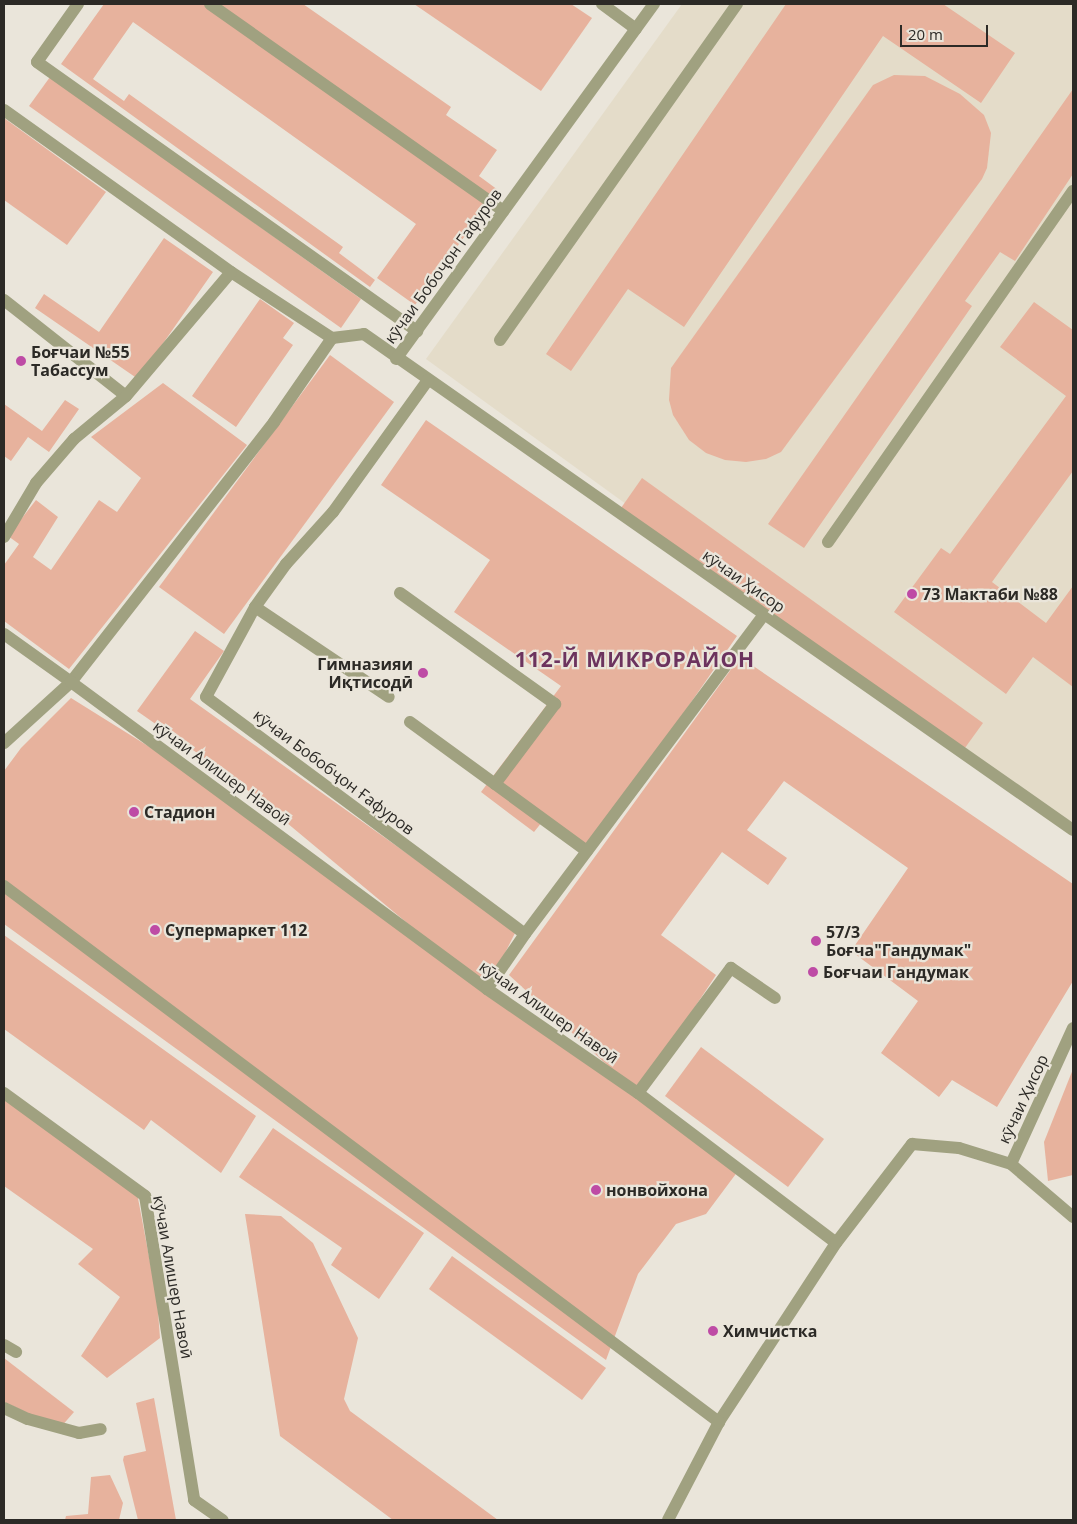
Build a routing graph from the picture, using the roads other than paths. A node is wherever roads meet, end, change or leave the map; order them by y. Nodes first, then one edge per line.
1 (78, 4) edge
2 (210, 4) edge
3 (602, 4) edge
4 (654, 4) edge
5 (736, 4) edge
6 (636, 29) junction
7 (4, 110) edge
8 (1073, 191) edge
9 (504, 211) junction
10 (231, 272) junction
11 (4, 300) edge
12 (417, 330) junction
13 (332, 338) junction
14 (500, 340) dead end
15 (396, 359) junction
16 (428, 380) junction
17 (126, 396) junction
18 (4, 537) edge
19 (828, 542) dead end
20 (400, 593) dead end
21 (255, 607) junction
22 (764, 615) junction
23 (4, 634) edge
24 (70, 682) junction
25 (389, 697) dead end
26 (410, 722) dead end
27 (4, 743) edge
28 (495, 784) junction
29 (1073, 830) edge
30 (587, 851) junction
31 (4, 886) edge
32 (525, 934) junction
33 (488, 989) junction
34 (774, 998) dead end
35 (1073, 1028) edge
36 (4, 1093) edge
37 (638, 1093) junction
38 (1011, 1164) junction
39 (1073, 1217) edge
40 (836, 1243) junction
41 (4, 1345) edge
42 (16, 1352) dead end
43 (4, 1408) edge
44 (718, 1422) junction
45 (101, 1429) dead end
46 (223, 1520) edge
47 (668, 1520) edge

1 - 12 street
2 - 9 street
3 - 6 street
4 - 6 street, кӯчаи Бобоҷон Гафуров
5 - 14 street
6 - 9 street, кӯчаи Бобоҷон Гафуров
7 - 10 street
8 - 19 street
9 - 12 street, кӯчаи Бобоҷон Гафуров
10 - 13 street
10 - 17 street
11 - 17 street
12 - 15 street, кӯчаи Бобоҷон Гафуров
13 - 15 street, кӯчаи Бобоҷон Гафуров
13 - 24 street
15 - 16 street, кӯчаи Ҳисор
16 - 21 street, кӯчаи Бобобҷон Ғафуров
16 - 22 street, кӯчаи Ҳисор
17 - 18 street
20 - 28 street
21 - 25 street
21 - 32 street, кӯчаи Бобобҷон Ғафуров
22 - 29 street, кӯчаи Ҳисор
22 - 30 street
23 - 24 street, кӯчаи Алишер Навоӣ
24 - 27 street
24 - 33 street, кӯчаи Алишер Навоӣ
26 - 28 street
28 - 30 street
30 - 32 street
31 - 44 street
32 - 33 street
33 - 37 street, кӯчаи Алишер Навоӣ
34 - 37 street
35 - 38 street, кӯчаи Ҳисор
36 - 46 street, кӯчаи Алишер Навоӣ
37 - 40 street, кӯчаи Алишер Навоӣ
38 - 39 street, кӯчаи Ҳисор
38 - 40 street
40 - 44 street
41 - 42 street
43 - 45 street
44 - 47 street

